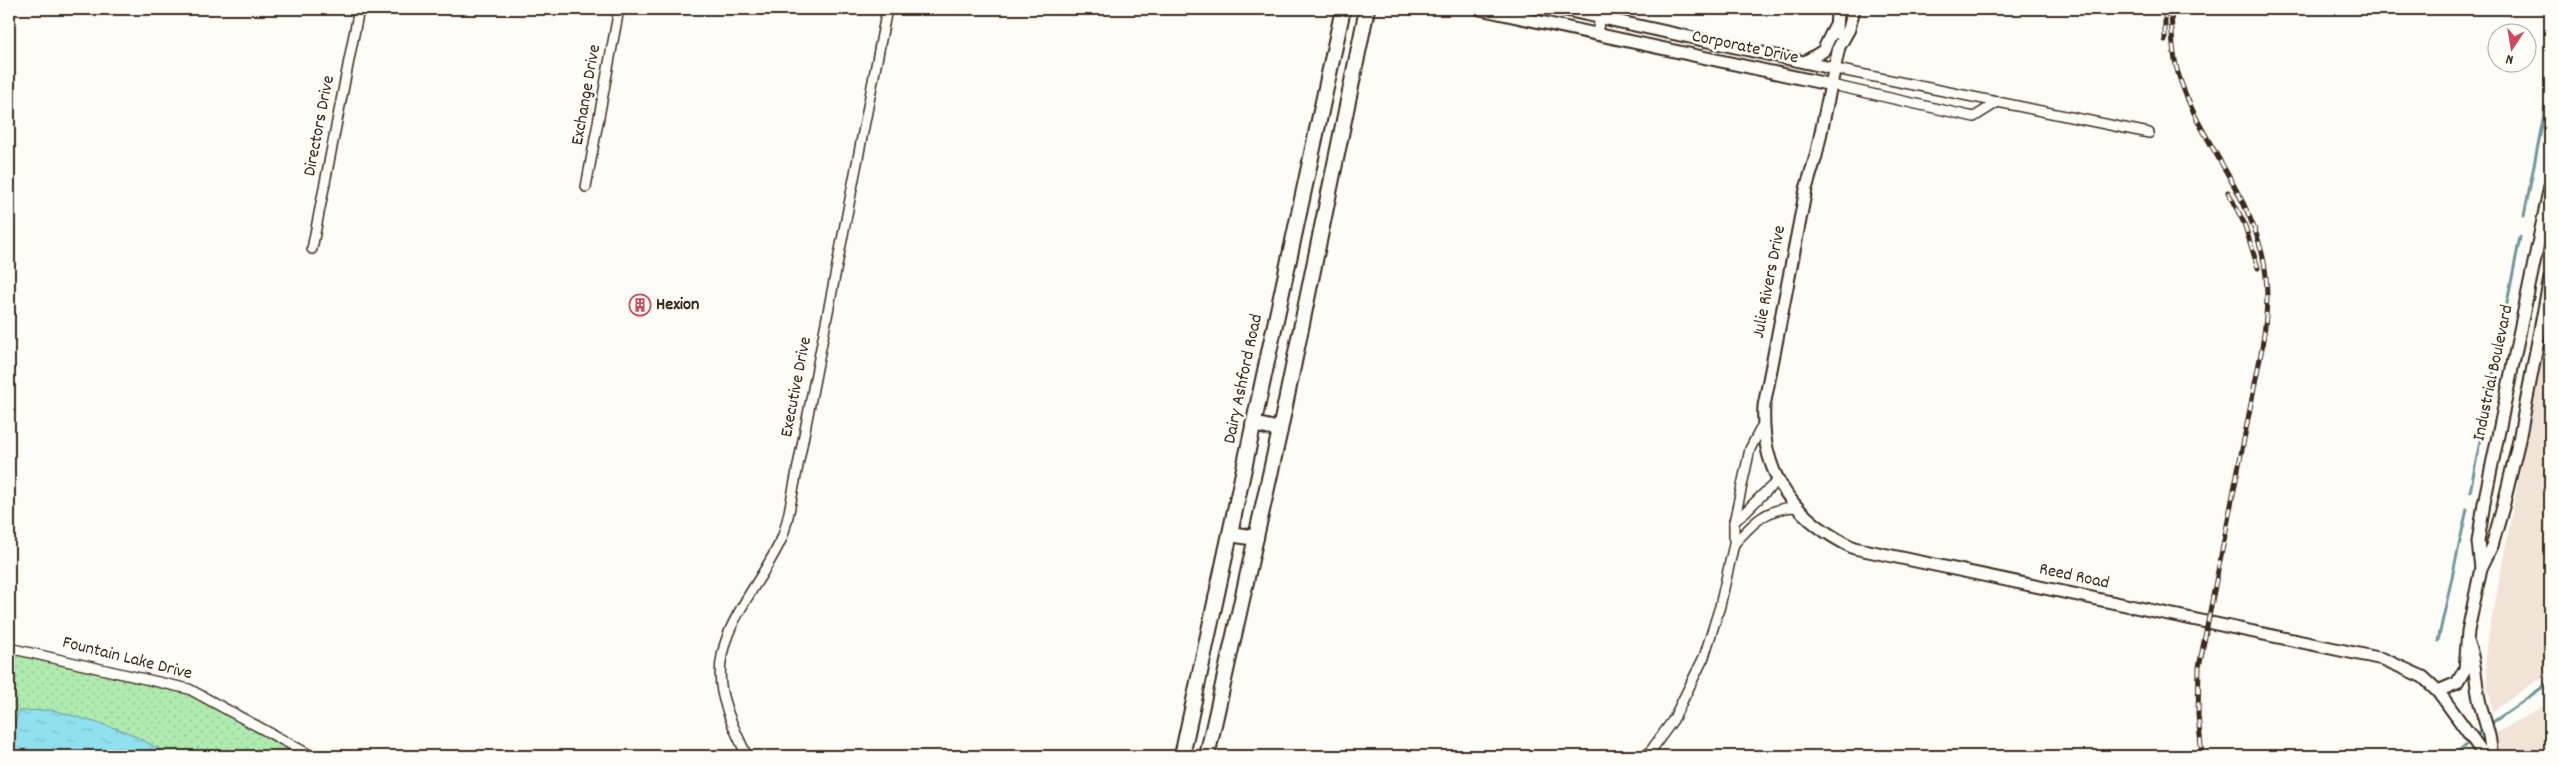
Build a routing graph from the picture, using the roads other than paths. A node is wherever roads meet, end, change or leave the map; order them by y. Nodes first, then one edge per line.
1 (359, 9) edge
2 (619, 9) edge
3 (887, 9) edge
4 (1343, 9) edge
5 (1367, 9) edge
6 (1480, 9) edge
7 (1561, 9) edge
8 (1837, 9) edge
9 (1854, 9) edge
10 (1600, 17) junction
11 (1835, 26) junction
12 (1597, 34) junction
13 (1839, 47) junction
14 (1806, 62) junction
15 (1836, 69) junction
16 (1882, 78) junction
17 (1832, 84) junction
18 (1879, 94) junction
19 (1998, 102) junction
20 (2149, 133) dead end
21 (2550, 186) edge
22 (586, 187) dead end
23 (312, 249) dead end
24 (2550, 278) edge
25 (1253, 424) junction
26 (1763, 424) junction
27 (1280, 430) junction
28 (1778, 481) junction
29 (1796, 507) junction
30 (1734, 522) junction
31 (1230, 534) junction
32 (1256, 538) junction
33 (1734, 544) junction
34 (2481, 568) junction
35 (2467, 642) junction
36 (9, 648) edge
37 (2438, 691) junction
38 (1188, 730) junction
39 (1211, 736) junction
40 (2488, 752) edge
41 (312, 756) edge
42 (747, 756) edge
43 (1182, 756) edge
44 (1207, 756) edge
45 (1647, 756) edge

1 - 23 street, Directors Drive
2 - 22 street, Exchange Drive
3 - 42 street, Executive Drive
4 - 25 main road, Dairy Ashford Road
5 - 27 main road
6 - 12 street, Corporate Drive
7 - 10 street, Corporate Drive
8 - 11 street, Julie Rivers Drive
9 - 13 street, Julie Rivers Drive
10 - 12 street
10 - 14 street, Corporate Drive
11 - 13 street, Julie Rivers Drive
11 - 14 street
12 - 17 street, Corporate Drive
13 - 15 street, Julie Rivers Drive
14 - 15 street, Corporate Drive
15 - 16 street, Corporate Drive
15 - 17 street, Julie Rivers Drive
16 - 18 street
16 - 19 street, Corporate Drive
17 - 18 street, Corporate Drive
17 - 26 street, Julie Rivers Drive
18 - 19 street, Corporate Drive
19 - 20 street, Corporate Drive
21 - 34 street, Industrial Boulevard
24 - 34 street, Industrial Boulevard
25 - 27 main road
25 - 31 main road, Dairy Ashford Road
26 - 28 street, Reed Road
26 - 30 street, Julie Rivers Drive
27 - 32 main road
28 - 29 street, Reed Road
28 - 30 street
29 - 33 street, Julie Rivers Drive
29 - 37 street, Reed Road
30 - 33 street, Julie Rivers Drive
31 - 32 main road
31 - 38 main road, Dairy Ashford Road
32 - 39 main road
33 - 45 street, Julie Rivers Drive
34 - 35 street, Industrial Boulevard
35 - 37 street, Industrial Boulevard
35 - 40 street
36 - 41 street, Fountain Lake Drive
37 - 40 street
38 - 39 main road
38 - 43 main road, Dairy Ashford Road
39 - 44 main road

